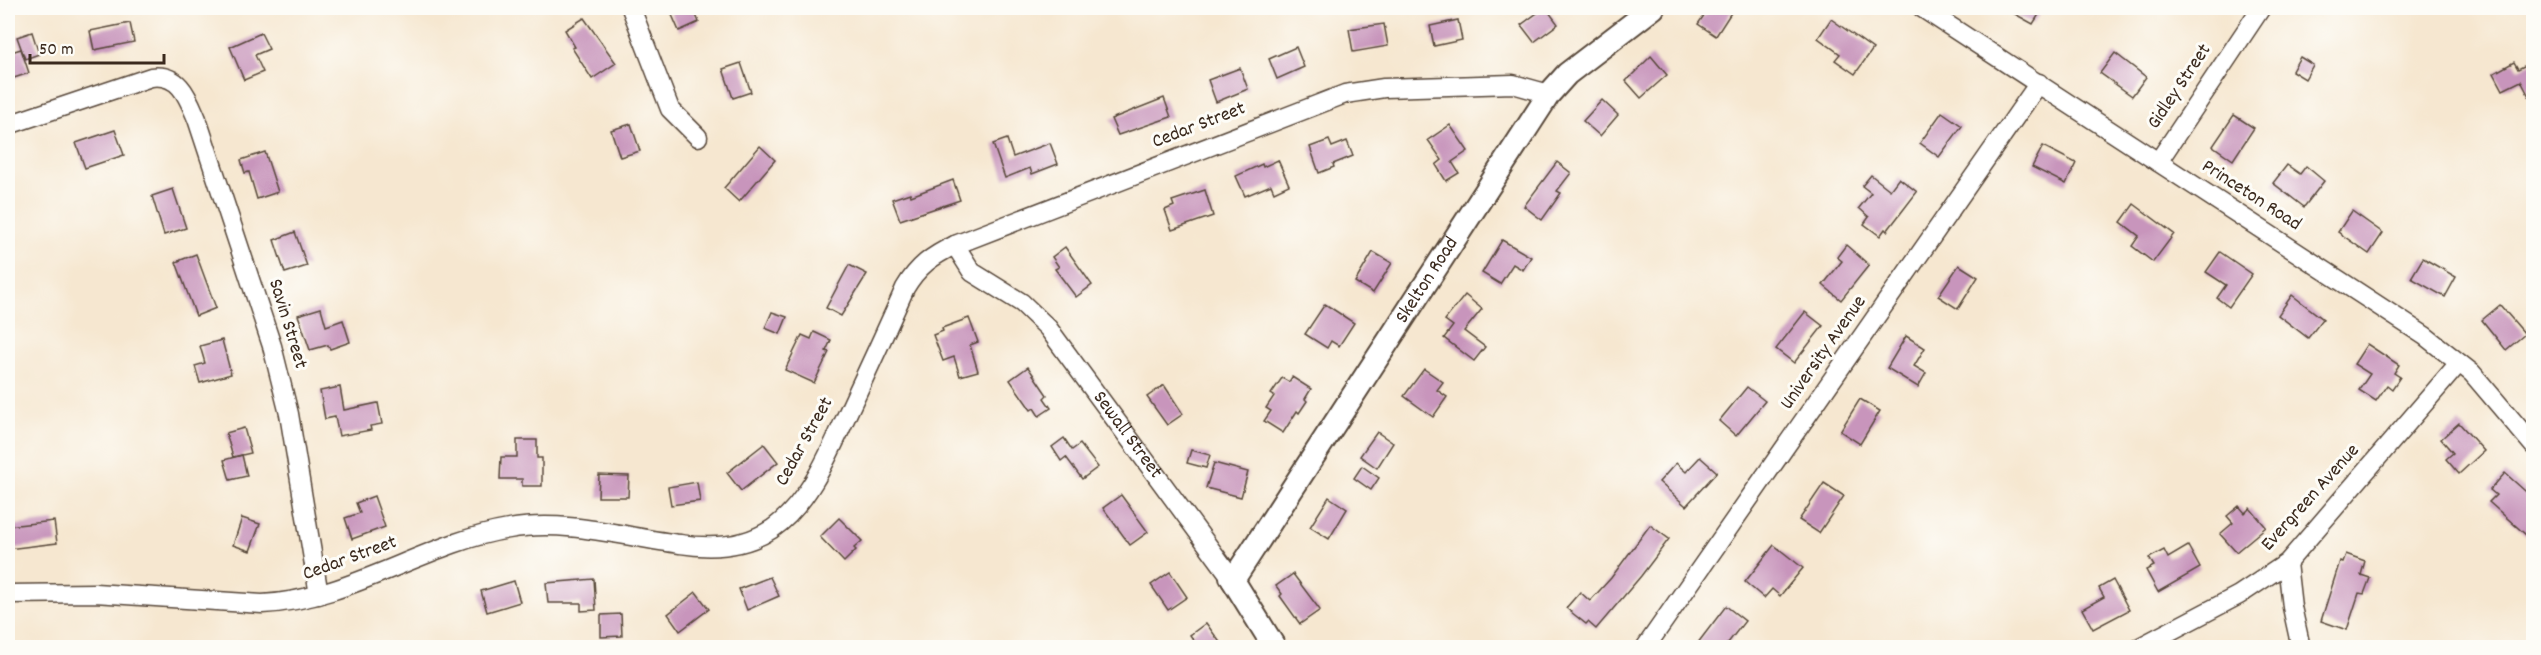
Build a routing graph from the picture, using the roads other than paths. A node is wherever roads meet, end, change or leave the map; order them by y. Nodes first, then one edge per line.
1 (631, 8) edge
2 (1653, 8) edge
3 (1922, 8) edge
4 (2261, 8) edge
5 (2039, 83) junction
6 (1549, 94) junction
7 (8, 125) edge
8 (698, 137) dead end
9 (2158, 162) junction
10 (955, 245) junction
11 (2459, 363) junction
12 (2534, 446) edge
13 (2287, 563) junction
14 (1232, 579) junction
15 (8, 594) edge
16 (319, 595) junction
17 (1275, 648) edge
18 (1645, 648) edge
19 (2138, 648) edge
20 (2301, 648) edge

1 - 8 street
2 - 6 street, Skelton Road
3 - 5 street, Princeton Road
4 - 9 street, Gidley Street
5 - 9 street, Princeton Road
5 - 18 street, University Avenue
6 - 10 street, Cedar Street
6 - 14 street, Skelton Road
7 - 16 street, Savin Street
9 - 11 street, Princeton Road
10 - 14 street, Sewall Street
10 - 16 street, Cedar Street
11 - 12 street, Princeton Road
11 - 13 street, Evergreen Avenue
13 - 19 street, Evergreen Avenue
13 - 20 street
14 - 17 street, Sewall Street
15 - 16 street, Cedar Street

